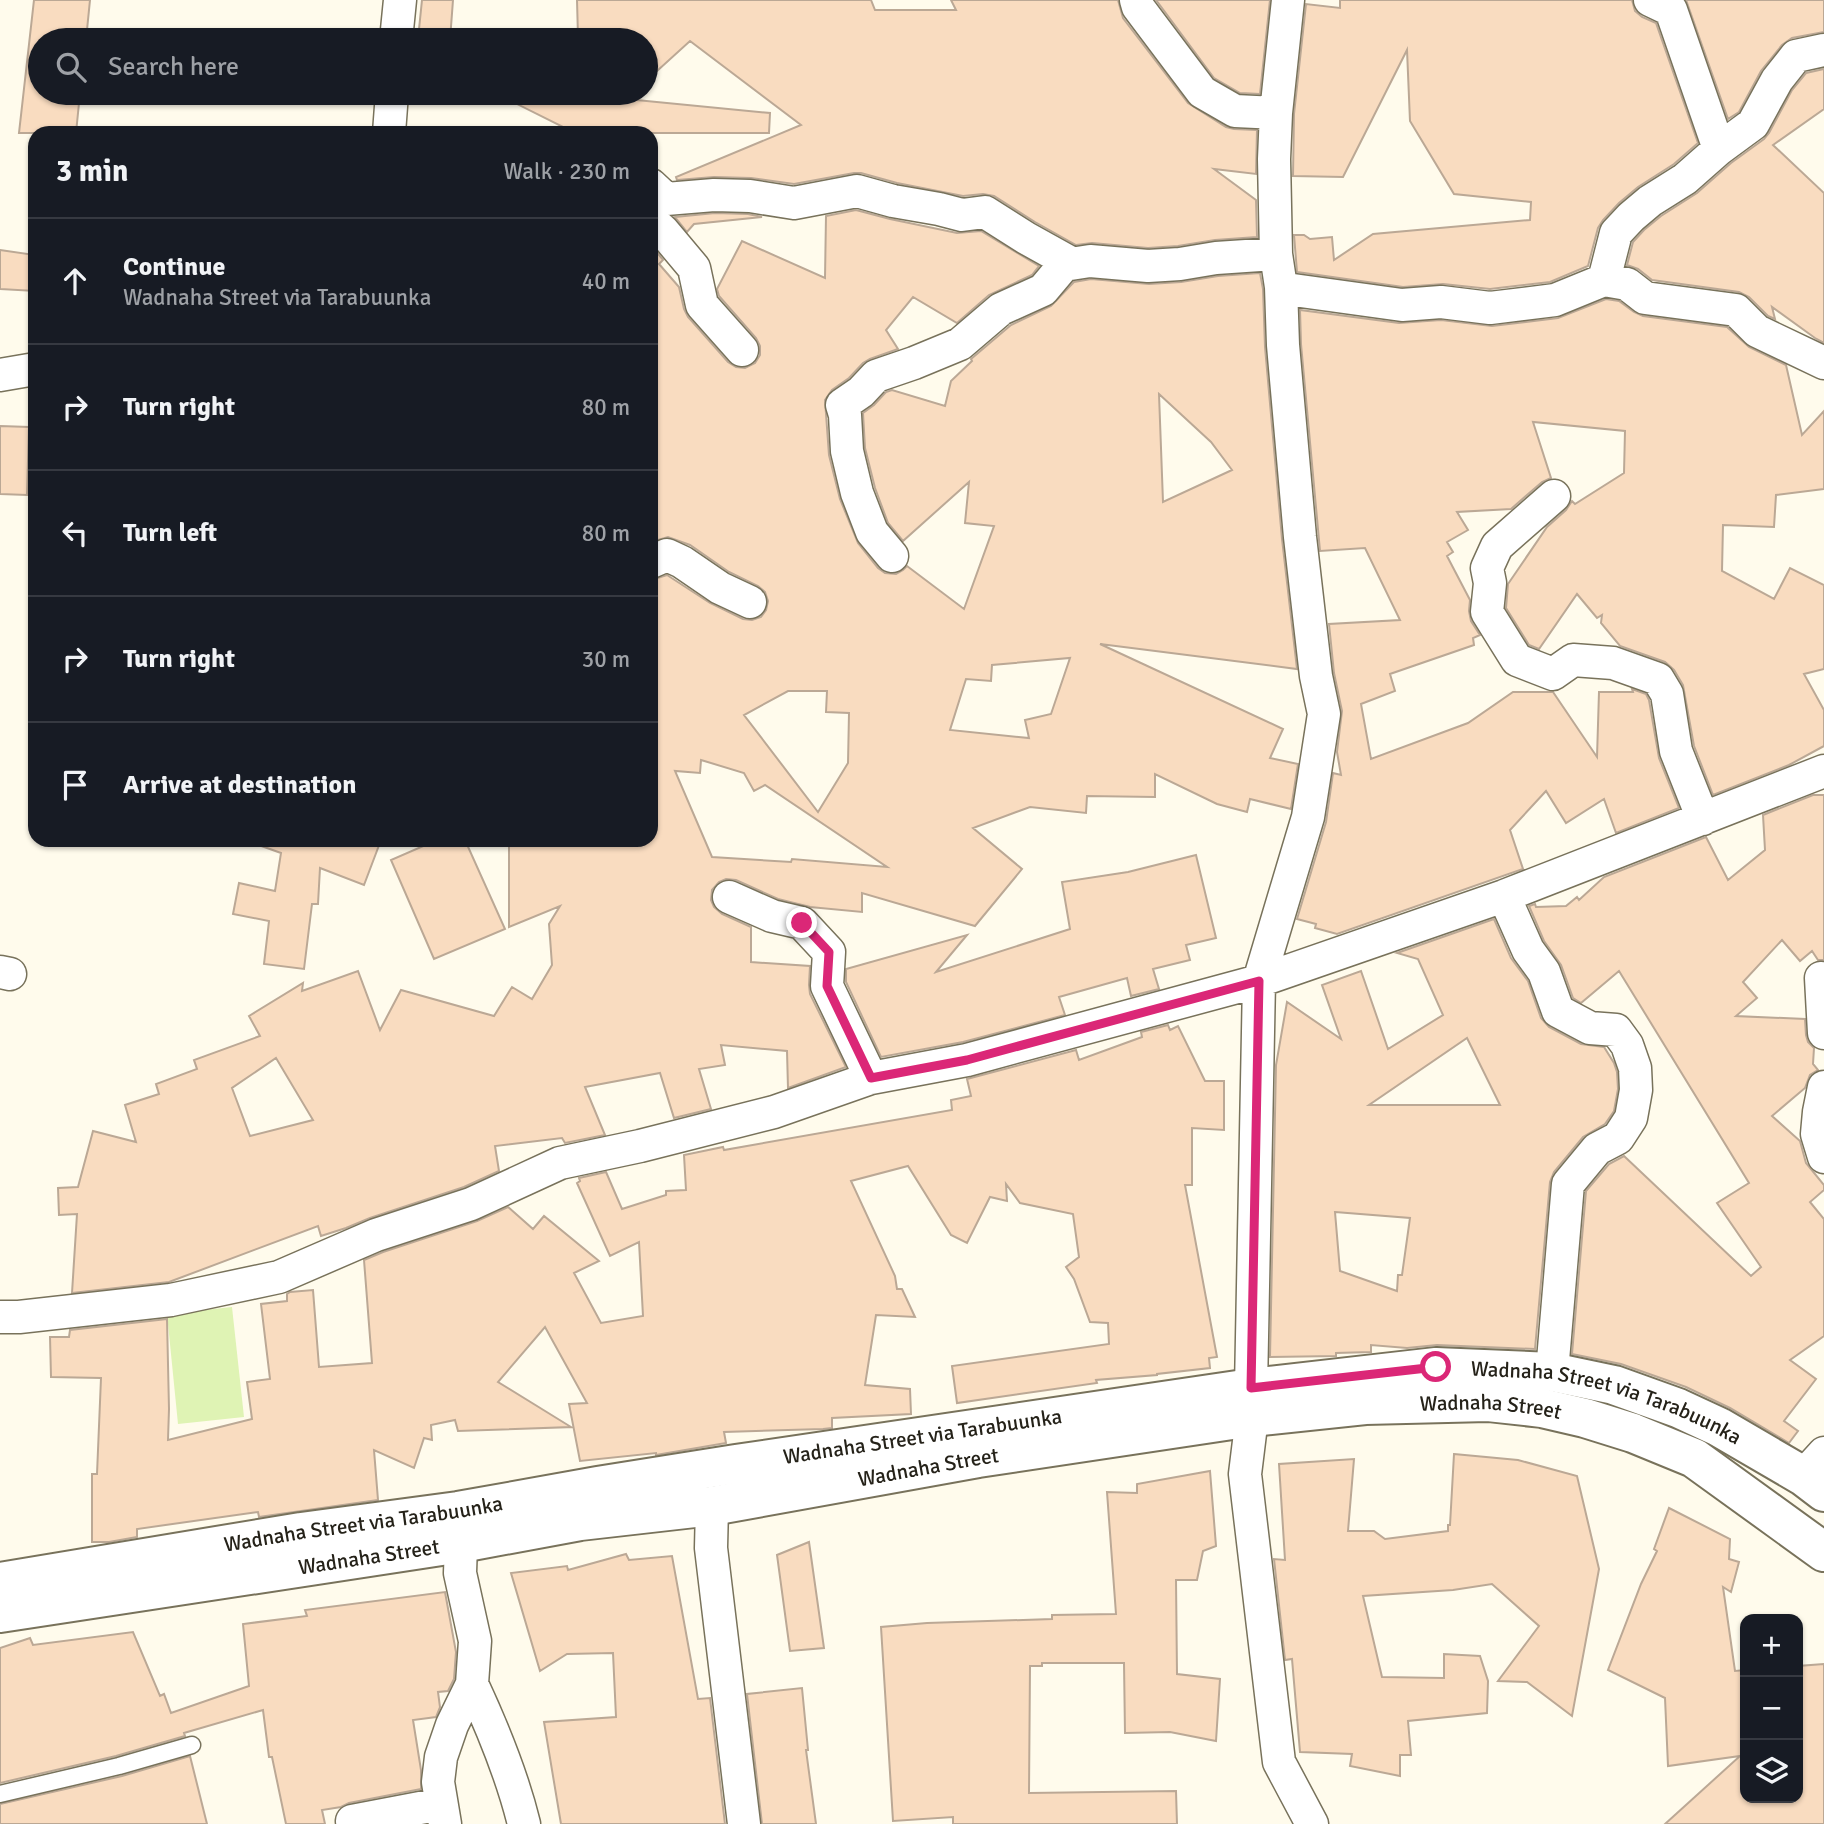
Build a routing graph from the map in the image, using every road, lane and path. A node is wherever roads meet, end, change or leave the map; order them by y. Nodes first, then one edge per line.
1 (400, 0) edge
2 (1136, 0) edge
3 (1288, 0) edge
4 (1650, 0) edge
5 (397, 28) edge
6 (1824, 50) edge
7 (391, 105) edge
8 (1276, 113) junction
9 (390, 126) edge
10 (1719, 149) junction
11 (658, 192) edge
12 (658, 226) edge
13 (1276, 254) junction
14 (1072, 263) junction
15 (1604, 280) junction
16 (1281, 287) junction
17 (742, 350) dead end
18 (1824, 363) edge
19 (28, 370) edge
20 (0, 374) edge
21 (1554, 496) dead end
22 (892, 556) dead end
23 (658, 559) edge
24 (750, 602) dead end
25 (1824, 771) edge
26 (1703, 819) junction
27 (1504, 896) junction
28 (729, 897) dead end
29 (1821, 978) dead end
30 (1259, 981) junction
31 (1824, 1034) edge
32 (871, 1078) junction
33 (1824, 1087) edge
34 (1824, 1157) edge
35 (0, 1317) edge
36 (1552, 1372) junction
37 (1252, 1403) junction
38 (1817, 1474) edge
39 (712, 1506) junction
40 (531, 1514) junction
41 (461, 1543) junction
42 (1824, 1552) edge
43 (0, 1582) edge
44 (0, 1613) edge
45 (472, 1684) junction
46 (192, 1745) dead end
47 (0, 1794) edge
48 (443, 1814) edge
49 (353, 1824) edge
50 (524, 1824) edge
51 (744, 1824) edge
52 (1312, 1824) edge

1 - 5 street
2 - 8 street
3 - 8 street
4 - 10 street
6 - 10 street
7 - 9 street
8 - 13 street
10 - 15 street
11 - 14 street
12 - 17 street
13 - 14 street
13 - 16 street
14 - 22 street
15 - 16 street
15 - 18 street
16 - 30 street
19 - 20 street
21 - 26 street
23 - 24 street
25 - 26 street
26 - 27 street
27 - 30 street
27 - 36 street
28 - 32 street
29 - 31 street
30 - 32 street
30 - 37 street
32 - 35 street
33 - 34 street
36 - 37 main road, Wadnaha Street via Tarabuunka
36 - 38 main road, Wadnaha Street via Tarabuunka
37 - 39 main road, Wadnaha Street
37 - 40 main road, Wadnaha Street via Tarabuunka
37 - 42 main road, Wadnaha Street
37 - 52 street
39 - 40 main road, Wadnaha Street
39 - 51 street
40 - 41 main road, Wadnaha Street
40 - 43 main road, Wadnaha Street via Tarabuunka
41 - 44 main road, Wadnaha Street
41 - 45 street
45 - 48 street
45 - 50 street
46 - 47 lane
48 - 49 street

